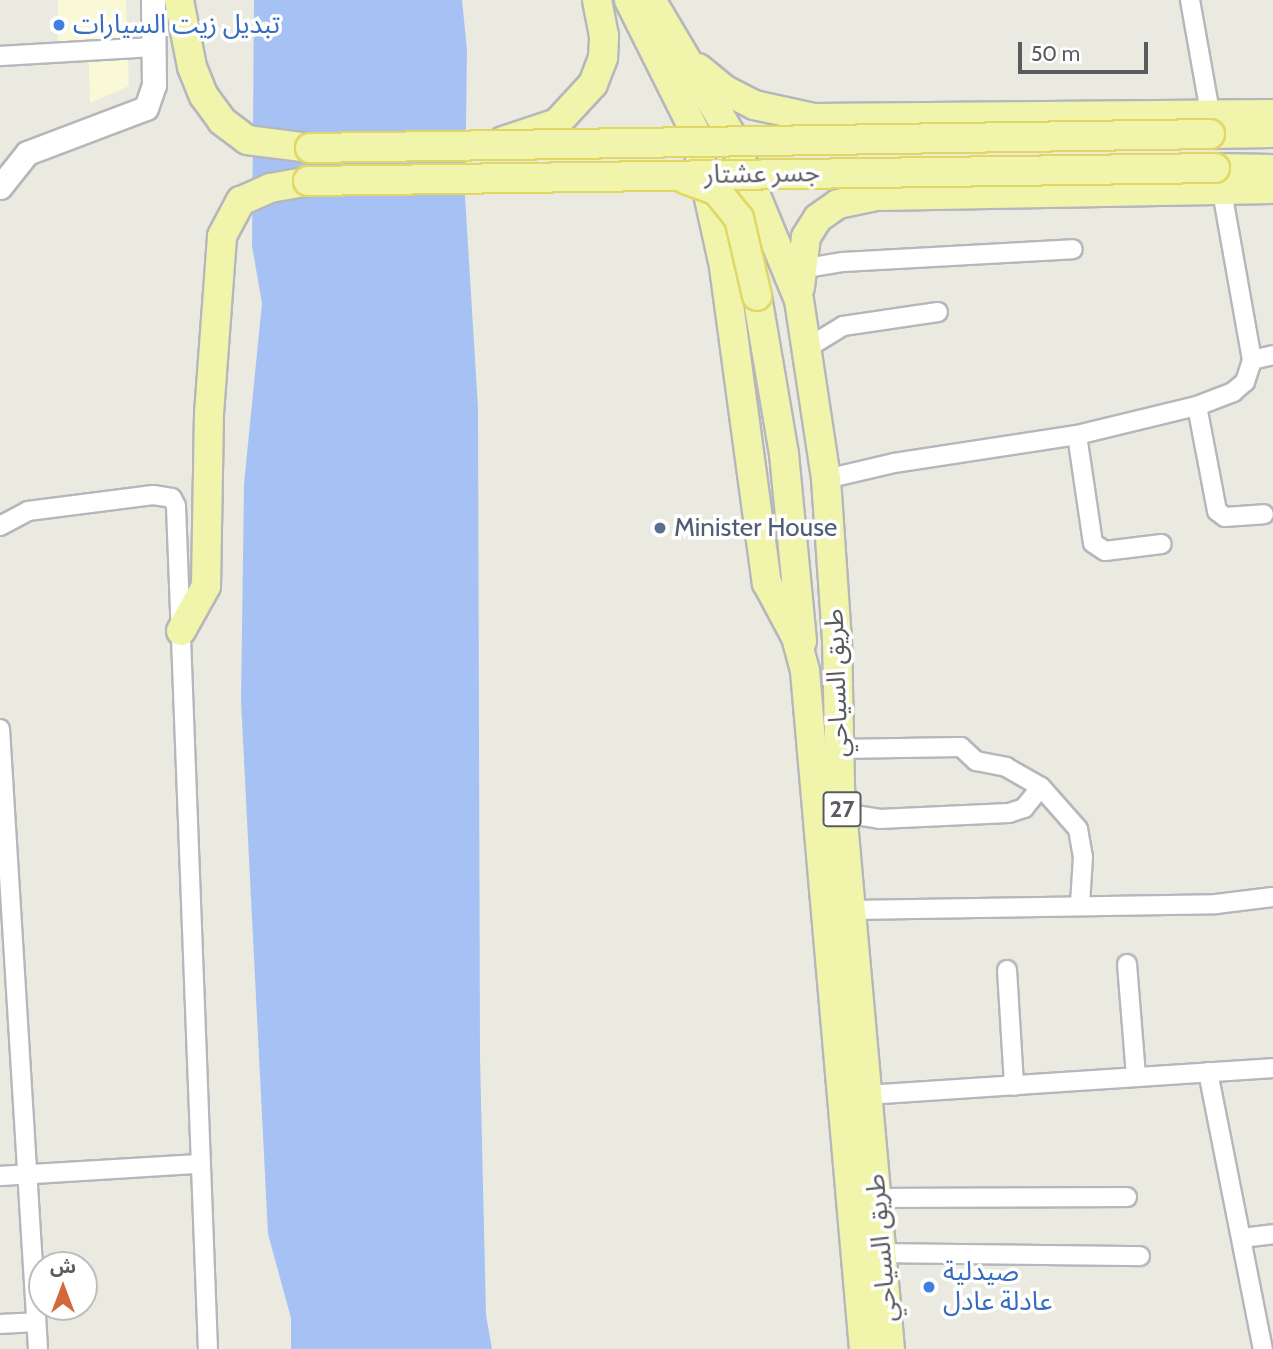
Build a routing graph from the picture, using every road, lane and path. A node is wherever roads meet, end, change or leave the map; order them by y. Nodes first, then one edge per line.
1 (597, 0) edge
2 (629, 0) edge
3 (651, 0) edge
4 (1190, 0) edge
5 (170, 1) edge
6 (675, 43) junction
7 (153, 47) junction
8 (0, 56) edge
9 (1273, 114) edge
10 (1210, 123) junction
11 (1273, 133) edge
12 (467, 147) junction
13 (1273, 169) edge
14 (648, 175) junction
15 (2, 177) edge
16 (1219, 180) junction
17 (1273, 189) edge
18 (1073, 249) dead end
19 (795, 270) junction
20 (938, 312) dead end
21 (807, 348) junction
22 (1273, 355) edge
23 (1252, 360) junction
24 (1198, 406) junction
25 (1077, 435) junction
26 (826, 479) junction
27 (1264, 514) dead end
28 (0, 526) edge
29 (1162, 544) dead end
30 (181, 631) junction
31 (805, 671) junction
32 (0, 729) edge
33 (838, 749) junction
34 (1041, 787) junction
35 (843, 813) junction
36 (1273, 897) edge
37 (1080, 904) junction
38 (851, 911) junction
39 (1128, 964) dead end
40 (1007, 970) dead end
41 (1273, 1068) edge
42 (1208, 1072) junction
43 (1136, 1077) junction
44 (1014, 1086) junction
45 (868, 1095) junction
46 (198, 1164) junction
47 (26, 1174) junction
48 (0, 1176) edge
49 (1128, 1197) dead end
50 (879, 1198) junction
51 (1273, 1234) edge
52 (1242, 1238) junction
53 (884, 1253) junction
54 (1140, 1256) dead end
55 (36, 1322) junction
56 (0, 1324) edge
57 (38, 1349) edge
58 (208, 1349) edge
59 (864, 1349) edge
60 (890, 1349) edge
61 (1263, 1349) edge

1 - 12 main road, bridge
2 - 31 main road, طريق السياحي / 27
3 - 6 main road
4 - 10 street
5 - 7 street
5 - 12 main road, جسر عشتار, bridge
6 - 10 main road
6 - 19 main road, طريق السياحي
7 - 8 street
7 - 15 street
9 - 10 main road
10 - 11 main road
10 - 12 main road, جسر عشتار, bridge
13 - 16 main road
14 - 16 main road, جسر عشتار, bridge
14 - 30 main road, جسر عشتار, bridge
14 - 31 main road, bridge
16 - 17 main road
16 - 19 main road
16 - 23 street
18 - 19 street
19 - 21 main road, طريق السياحي / 27
20 - 21 street
21 - 26 main road, طريق السياحي / 27
22 - 23 street
23 - 24 street
24 - 25 street
24 - 27 street
25 - 26 street
25 - 29 street
26 - 33 main road, طريق السياحي / 27
28 - 30 street
30 - 46 street
31 - 59 main road, طريق السياحي / 27
32 - 47 street
33 - 34 street
33 - 35 main road, طريق السياحي / 27
34 - 35 street
34 - 37 street
35 - 38 main road, طريق السياحي / 27
36 - 37 street
37 - 38 street
38 - 45 main road, طريق السياحي / 27
39 - 43 street
40 - 44 street
41 - 42 street
42 - 43 street
42 - 52 street
43 - 44 street
44 - 45 street
45 - 50 main road, طريق السياحي / 27
46 - 47 street
46 - 58 street
47 - 48 street
47 - 55 street
49 - 50 street
50 - 53 main road, طريق السياحي / 27
51 - 52 street
52 - 61 street
53 - 54 street
53 - 60 main road, طريق السياحي / 27
55 - 56 street
55 - 57 street

